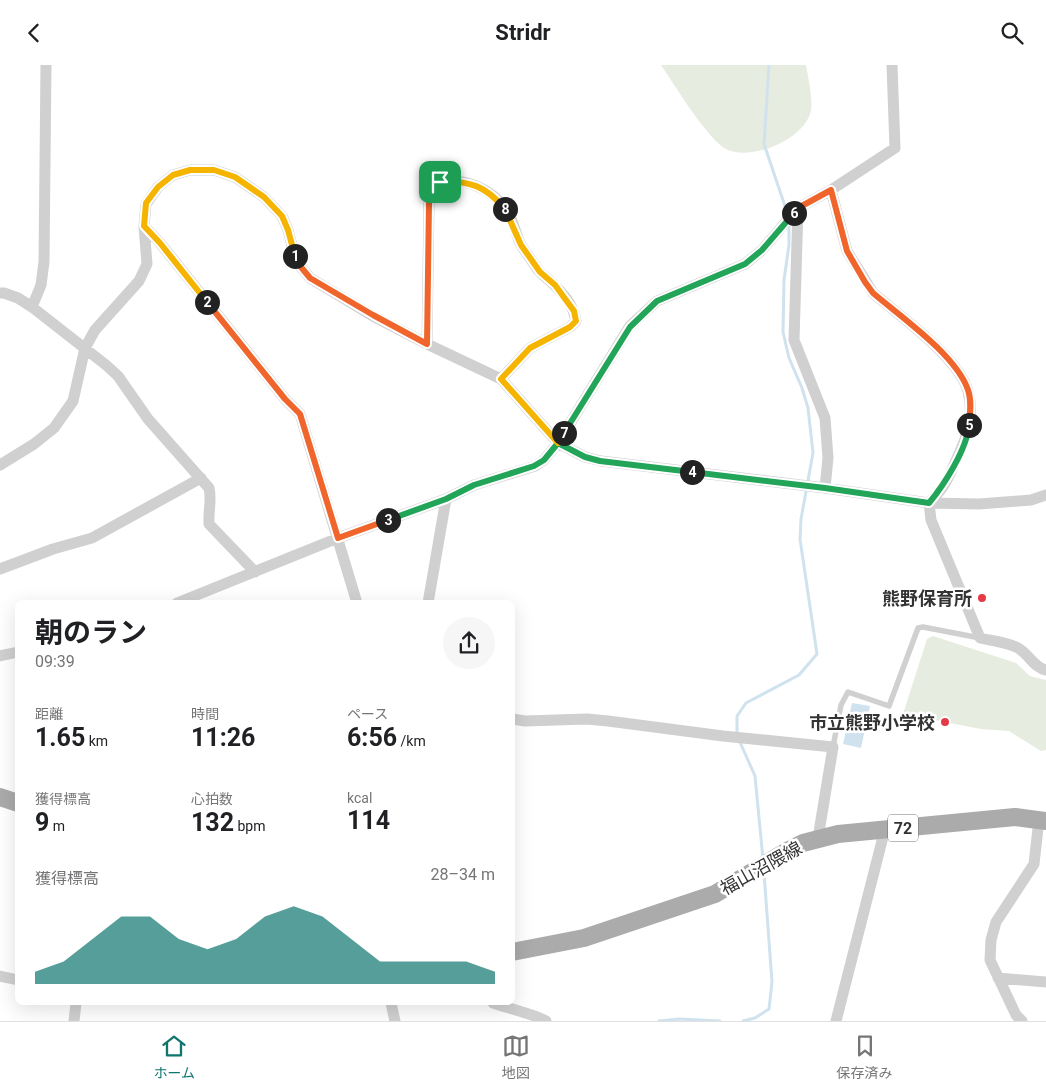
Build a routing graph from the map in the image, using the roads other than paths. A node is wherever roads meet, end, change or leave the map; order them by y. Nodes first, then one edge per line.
1 (46, 65) edge
2 (892, 65) edge
3 (831, 190) junction
4 (798, 208) junction
5 (144, 226) junction
6 (0, 293) edge
7 (32, 307) junction
8 (427, 344) junction
9 (85, 348) junction
10 (501, 379) junction
11 (558, 443) junction
12 (0, 465) edge
13 (201, 478) junction
14 (825, 488) junction
15 (1046, 495) edge
16 (446, 499) junction
17 (929, 503) junction
18 (338, 538) junction
19 (0, 569) edge
20 (255, 572) junction
21 (185, 600) edge
22 (356, 600) edge
23 (429, 600) edge
24 (980, 638) junction
25 (15, 653) edge
26 (0, 656) edge
27 (1046, 670) edge
28 (515, 719) edge
29 (833, 747) junction
30 (0, 797) edge
31 (15, 802) edge
32 (1043, 820) edge
33 (885, 829) junction
34 (818, 838) junction
35 (515, 951) edge
36 (0, 976) edge
37 (998, 978) junction
38 (15, 979) edge
39 (1046, 982) edge
40 (76, 1005) edge
41 (391, 1005) edge
42 (498, 1005) edge
43 (74, 1021) edge
44 (395, 1021) edge
45 (546, 1021) edge
46 (836, 1021) edge
47 (1022, 1021) edge

1 - 7 street
2 - 3 street
3 - 4 street
3 - 17 street
4 - 11 street
4 - 14 street
5 - 8 street
5 - 9 street
5 - 18 street
6 - 7 street
7 - 9 street
8 - 10 street
8 - 10 street
9 - 12 street
9 - 13 street
10 - 11 street
11 - 14 street
11 - 16 street
13 - 19 street
13 - 20 street
14 - 17 street
15 - 17 street
16 - 18 street
16 - 23 street
17 - 24 street
18 - 20 street
18 - 22 street
20 - 21 street
24 - 27 street
24 - 29 lane
25 - 26 street
28 - 29 street
29 - 34 street
30 - 31 main road
32 - 33 main road, 福山沼隈線 / 72
32 - 37 street
33 - 34 main road, 福山沼隈線 / 72
33 - 46 street
34 - 35 main road, 福山沼隈線 / 72
36 - 38 street
37 - 39 street
37 - 47 street
40 - 43 street
41 - 44 street
42 - 45 street

